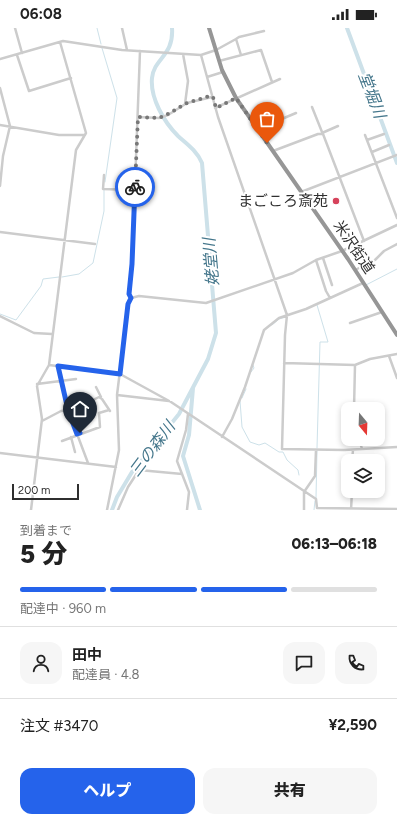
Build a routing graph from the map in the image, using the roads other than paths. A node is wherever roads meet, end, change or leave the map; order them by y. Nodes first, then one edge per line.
1 (15, 28) edge
2 (122, 28) edge
3 (209, 28) edge
4 (264, 31) dead end
5 (236, 39) junction
6 (60, 42) junction
7 (127, 50) junction
8 (216, 50) junction
9 (140, 51) junction
10 (22, 53) junction
11 (183, 54) junction
12 (17, 55) junction
13 (202, 55) junction
14 (241, 55) junction
15 (0, 60) edge
16 (219, 61) junction
17 (223, 72) junction
18 (207, 77) junction
19 (70, 78) junction
20 (280, 79) dead end
21 (272, 82) junction
22 (0, 88) edge
23 (213, 97) junction
24 (236, 98) junction
25 (185, 104) junction
26 (312, 107) dead end
27 (216, 108) junction
28 (296, 114) dead end
29 (138, 117) junction
30 (0, 125) edge
31 (10, 126) junction
32 (338, 126) dead end
33 (257, 129) junction
34 (322, 133) junction
35 (384, 134) dead end
36 (85, 135) junction
37 (365, 135) dead end
38 (367, 140) junction
39 (389, 145) dead end
40 (272, 151) junction
41 (372, 152) junction
42 (397, 155) edge
43 (376, 163) junction
44 (104, 175) dead end
45 (341, 177) junction
46 (0, 186) edge
47 (135, 190) junction
48 (301, 192) junction
49 (397, 218) edge
50 (397, 225) edge
51 (0, 232) edge
52 (65, 240) junction
53 (364, 241) junction
54 (95, 244) dead end
55 (397, 244) edge
56 (342, 251) junction
57 (323, 258) junction
58 (316, 260) junction
59 (355, 270) junction
60 (274, 279) junction
61 (363, 283) junction
62 (332, 285) dead end
63 (131, 298) junction
64 (330, 298) junction
65 (382, 312) junction
66 (287, 315) junction
67 (0, 316) edge
68 (350, 323) dead end
69 (52, 334) junction
70 (397, 335) edge
71 (397, 354) edge
72 (390, 356) dead end
73 (284, 363) junction
74 (49, 365) junction
75 (355, 365) junction
76 (58, 366) junction
77 (120, 374) junction
78 (397, 378) edge
79 (76, 379) dead end
80 (61, 381) junction
81 (38, 384) junction
82 (96, 387) dead end
83 (117, 395) junction
84 (101, 398) junction
85 (169, 401) junction
86 (354, 402) edge
87 (68, 410) junction
88 (187, 413) junction
89 (42, 421) junction
90 (77, 434) junction
91 (71, 437) junction
92 (222, 437) junction
93 (62, 440) dead end
94 (361, 446) edge
95 (397, 447) edge
96 (362, 449) junction
97 (316, 450) junction
98 (352, 450) junction
99 (75, 452) dead end
100 (0, 453) edge
101 (352, 454) edge
102 (38, 458) junction
103 (88, 463) junction
104 (116, 466) junction
105 (182, 474) junction
106 (304, 492) junction
107 (352, 498) edge
108 (351, 509) edge
109 (397, 509) edge
110 (31, 510) edge
111 (107, 510) edge
112 (118, 510) edge
113 (187, 510) edge
114 (304, 510) edge

1 - 10 street
2 - 7 street
3 - 8 highway, 米沢街道
4 - 5 street
5 - 8 street
5 - 14 street
6 - 7 street
6 - 10 street
6 - 19 street
7 - 9 street
8 - 13 street
8 - 16 highway, 米沢街道
9 - 11 street
9 - 29 street
10 - 12 street
11 - 13 street
11 - 25 street
12 - 15 street
12 - 19 street
13 - 18 street
14 - 16 street
14 - 21 street
16 - 17 highway, 米沢街道
17 - 18 street
17 - 24 highway, 米沢街道
18 - 23 street
19 - 36 street
20 - 21 street
21 - 24 street
22 - 31 street
23 - 25 street
23 - 27 street
24 - 27 street
24 - 33 highway, 米沢街道
25 - 29 street
26 - 34 street
27 - 60 street
28 - 33 street
29 - 47 street
30 - 31 street
31 - 36 street
31 - 46 street
32 - 34 street
33 - 40 highway, 米沢街道
34 - 40 street
34 - 45 street
35 - 38 street
36 - 52 street
37 - 38 street
38 - 41 street
39 - 41 street
40 - 48 highway, 米沢街道
41 - 43 street
42 - 43 street
43 - 45 street
43 - 49 street
44 - 47 street
45 - 48 street
45 - 53 street
47 - 63 street
48 - 56 highway, 米沢街道
50 - 53 street
51 - 52 street
52 - 54 street
52 - 69 street
53 - 56 street
55 - 59 street
56 - 57 street
56 - 59 highway, 米沢街道
57 - 58 street
57 - 62 street
58 - 60 street
58 - 64 street
59 - 61 highway, 米沢街道
60 - 63 street
60 - 66 street
61 - 64 street
61 - 65 highway, 米沢街道
63 - 77 street
64 - 66 street
65 - 68 street
65 - 70 highway, 米沢街道
66 - 73 street
66 - 92 street
67 - 69 street
69 - 74 street
71 - 75 street
72 - 78 street
73 - 75 street
73 - 97 street
74 - 76 street
74 - 81 street
75 - 86 street
76 - 77 street
76 - 80 street
77 - 83 street
77 - 85 street
79 - 80 street
80 - 81 street
80 - 87 street
81 - 89 street
82 - 84 street
83 - 85 street
83 - 104 street
84 - 87 street
84 - 90 street
85 - 88 street
87 - 89 street
87 - 90 street
88 - 92 street
88 - 105 street
89 - 102 street
90 - 91 street
90 - 103 street
91 - 93 street
91 - 99 street
92 - 106 street
94 - 96 street
95 - 96 street
96 - 98 street
97 - 98 street
97 - 106 street
98 - 101 street
100 - 102 street
102 - 103 street
102 - 110 street
103 - 104 street
104 - 111 street
105 - 112 street
105 - 113 street
106 - 108 street
106 - 114 street
107 - 108 street
108 - 109 street

